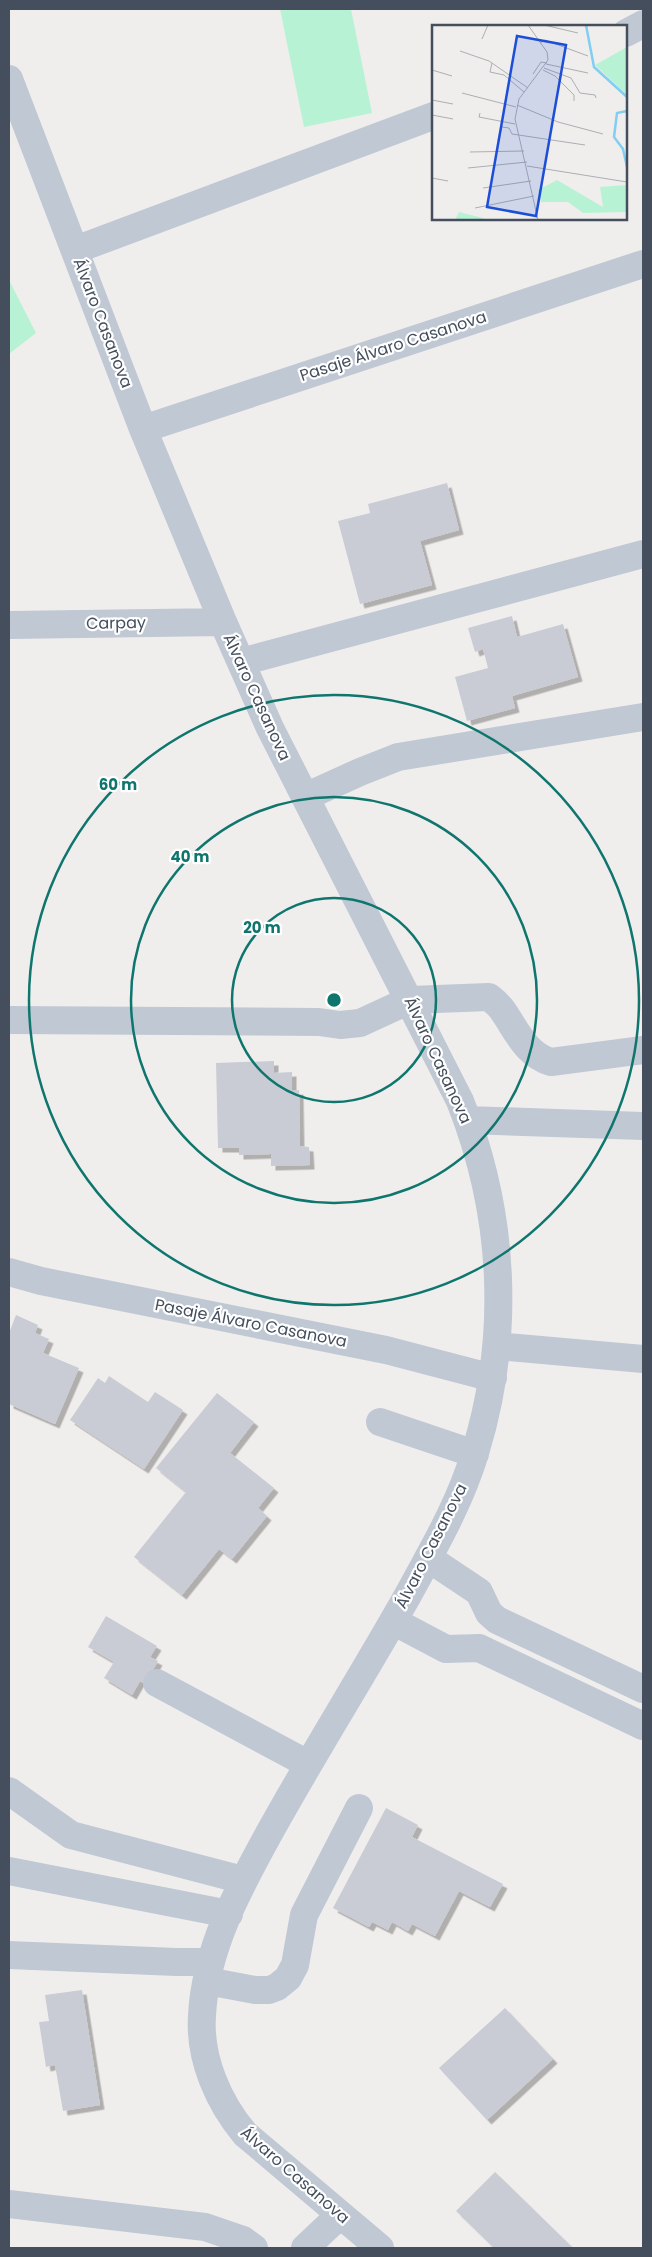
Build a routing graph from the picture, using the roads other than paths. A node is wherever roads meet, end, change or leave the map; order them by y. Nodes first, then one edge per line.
1 (643, 24) edge
2 (627, 32) edge
3 (9, 78) edge
4 (432, 116) edge
5 (75, 250) junction
6 (643, 264) edge
7 (143, 429) junction
8 (643, 554) edge
9 (223, 622) junction
10 (9, 625) edge
11 (241, 662) junction
12 (643, 717) edge
13 (305, 798) junction
14 (410, 1000) junction
15 (9, 1020) edge
16 (643, 1050) edge
17 (468, 1120) junction
18 (643, 1126) edge
19 (9, 1272) edge
20 (497, 1346) junction
21 (643, 1359) edge
22 (493, 1378) junction
23 (380, 1422) dead end
24 (475, 1454) junction
25 (428, 1558) junction
26 (393, 1621) junction
27 (157, 1683) dead end
28 (643, 1689) edge
29 (643, 1726) edge
30 (308, 1764) junction
31 (9, 1791) edge
32 (359, 1808) dead end
33 (9, 1871) edge
34 (243, 1880) junction
35 (228, 1914) junction
36 (9, 1955) edge
37 (209, 1971) junction
38 (9, 2204) edge
39 (340, 2215) junction
40 (254, 2248) edge
41 (305, 2248) edge
42 (380, 2248) edge

1 - 2 street
3 - 5 street, Álvaro Casanova
4 - 5 street
5 - 7 street, Álvaro Casanova
6 - 7 street, Pasaje Álvaro Casanova
7 - 9 street, Álvaro Casanova
8 - 11 street
9 - 10 street, Carpay
9 - 11 street, Álvaro Casanova
11 - 13 street, Álvaro Casanova
12 - 13 street
13 - 14 street, Álvaro Casanova
14 - 15 street
14 - 16 street
14 - 17 street, Álvaro Casanova
17 - 18 street
17 - 20 street, Álvaro Casanova
19 - 22 street, Pasaje Álvaro Casanova
20 - 21 street
20 - 22 street, Álvaro Casanova
22 - 24 street, Álvaro Casanova
23 - 24 street
24 - 25 street, Álvaro Casanova
25 - 26 street, Álvaro Casanova
25 - 28 street
26 - 29 street
26 - 30 street, Álvaro Casanova
27 - 30 street
30 - 34 street, Álvaro Casanova
31 - 34 street
32 - 37 street
33 - 35 street
34 - 35 street, Álvaro Casanova
35 - 37 street, Álvaro Casanova
36 - 37 street
37 - 39 street, Álvaro Casanova
38 - 40 street
39 - 41 street
39 - 42 street, Álvaro Casanova

